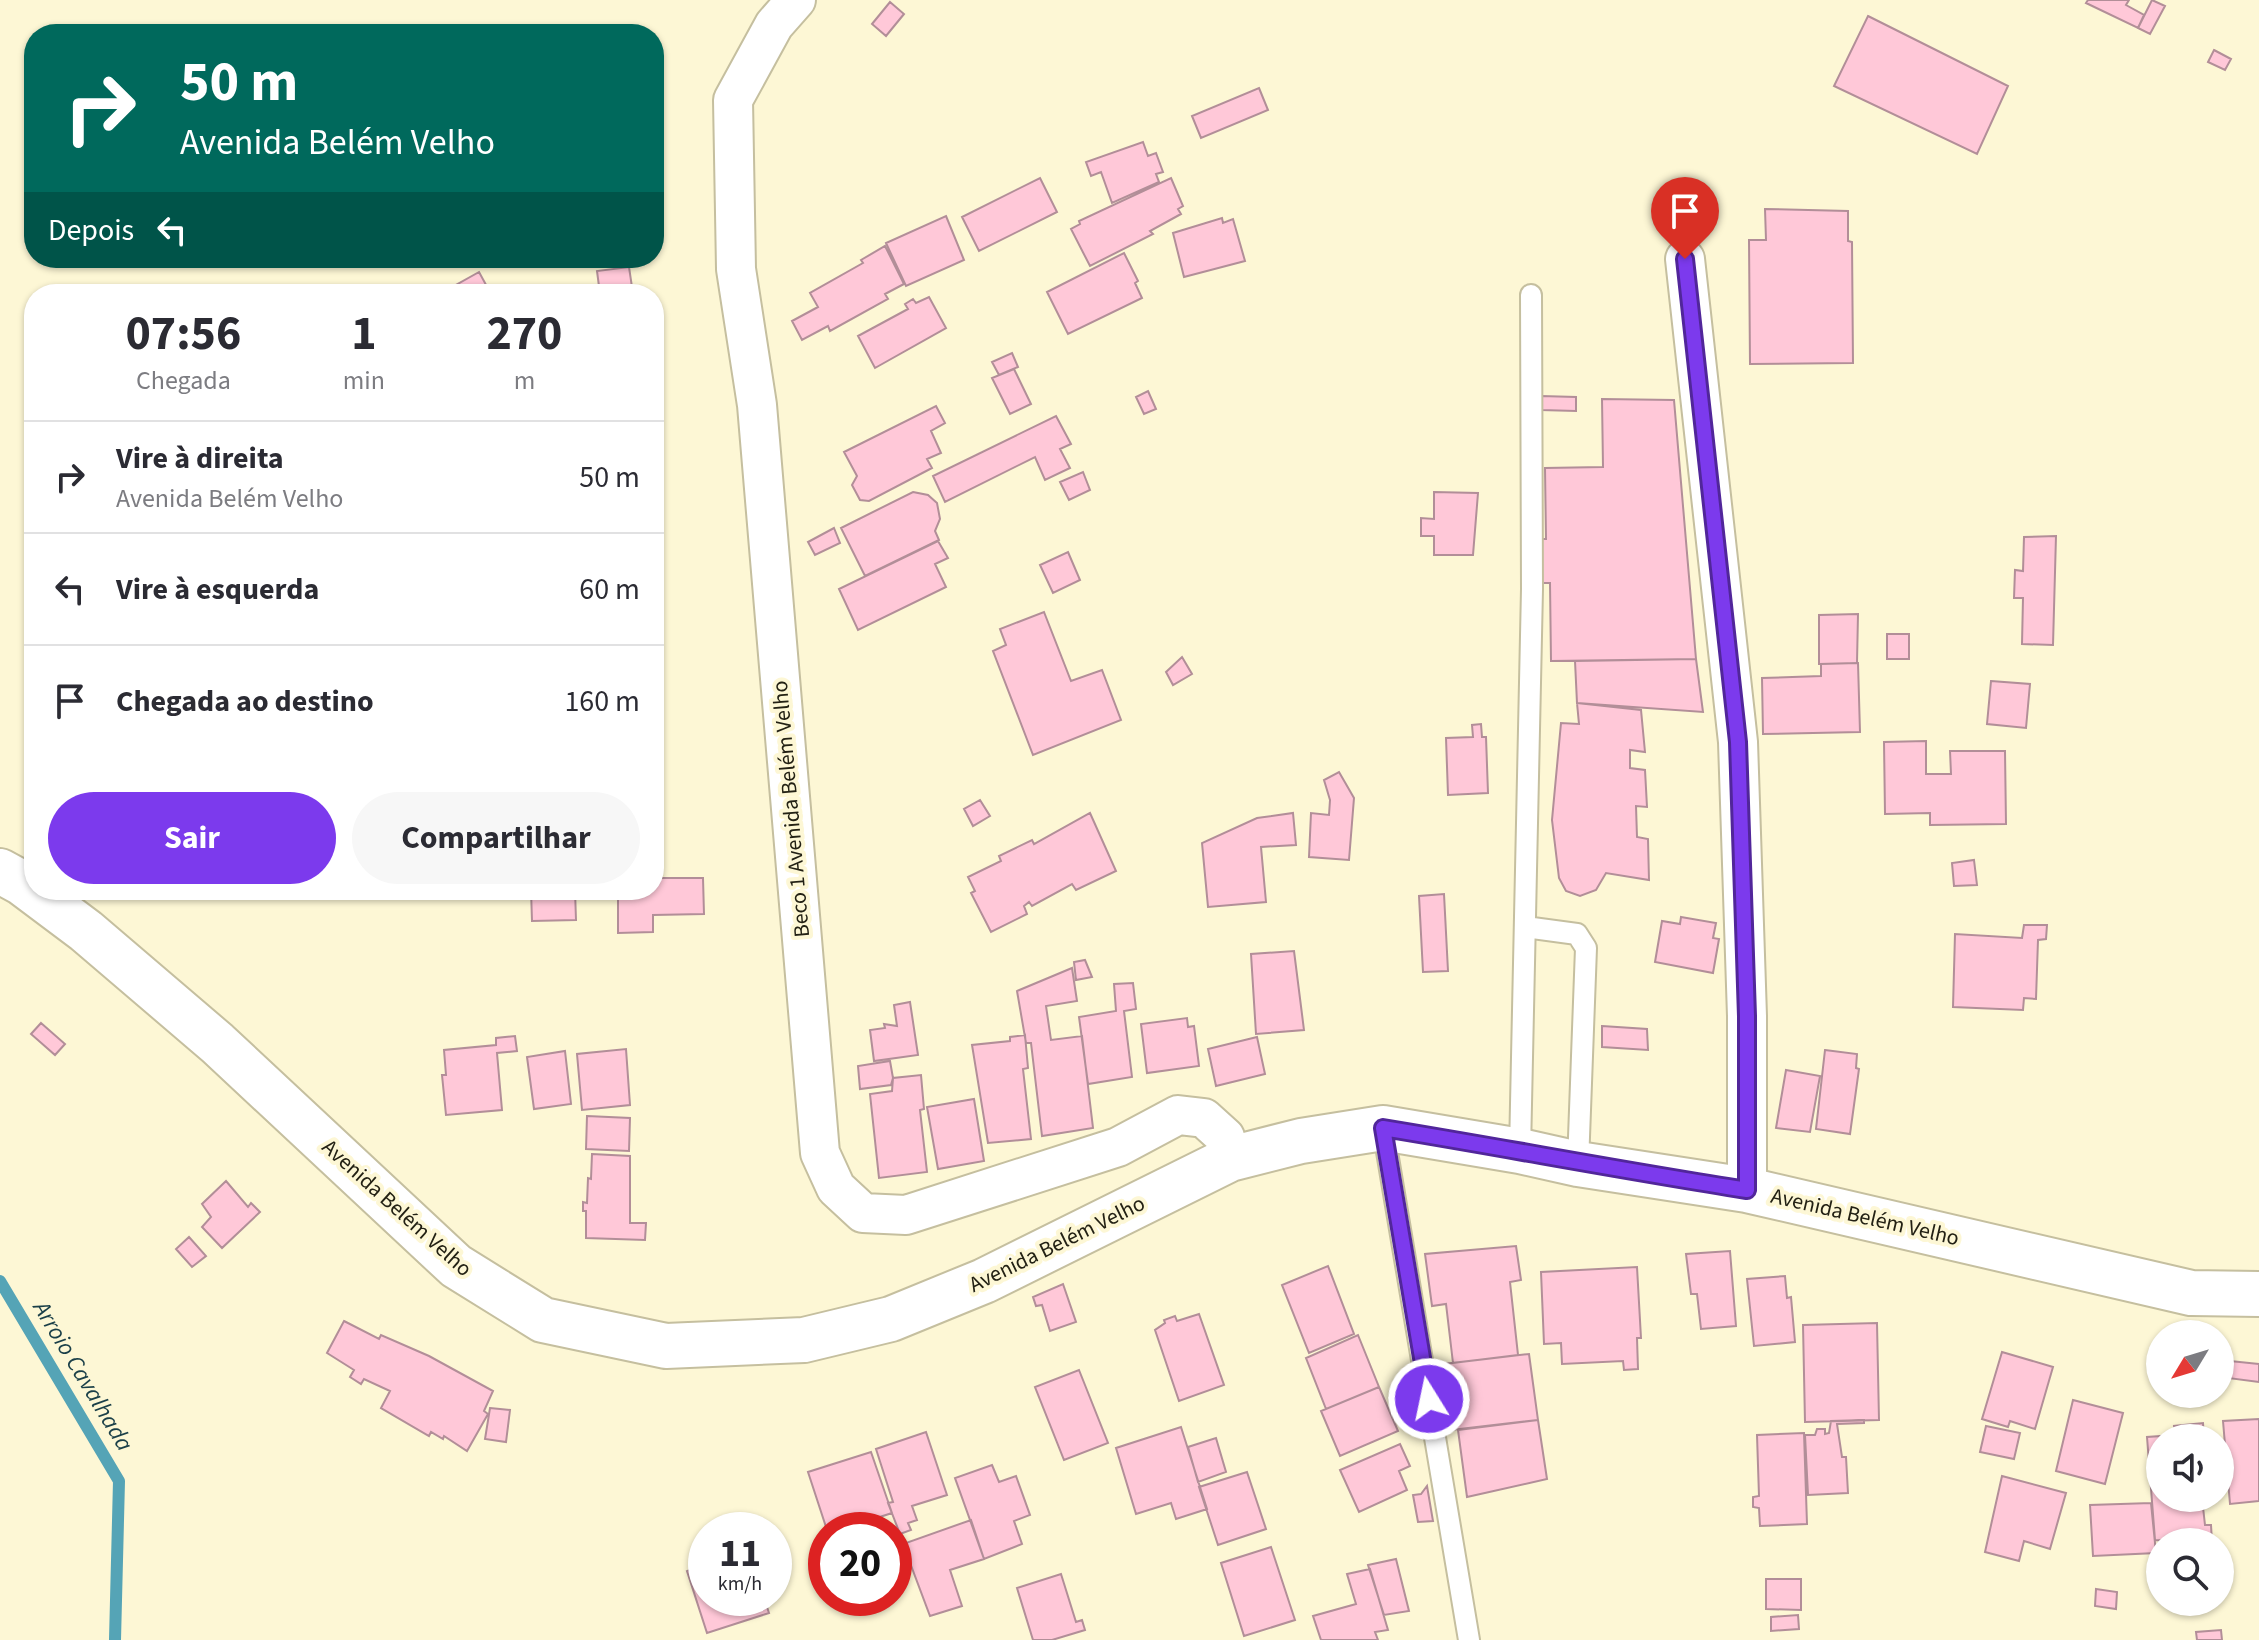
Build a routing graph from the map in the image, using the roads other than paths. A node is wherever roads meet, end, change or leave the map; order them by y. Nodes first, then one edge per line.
1 (796, 0) edge
2 (1685, 259) dead end
3 (1531, 295) dead end
4 (0, 871) edge
5 (24, 888) edge
6 (42, 900) edge
7 (1525, 927) junction
8 (1383, 1128) junction
9 (1520, 1151) junction
10 (1230, 1159) junction
11 (1578, 1164) junction
12 (1747, 1190) junction
13 (2259, 1294) edge
14 (1469, 1640) edge

1 - 10 street, Beco 1 Avenida Belém Velho
2 - 12 street
3 - 7 lane
4 - 5 main road, Avenida Belém Velho
6 - 10 main road, Avenida Belém Velho
7 - 9 lane
7 - 11 lane
8 - 9 main road, Avenida Belém Velho
8 - 10 main road, Avenida Belém Velho
8 - 14 lane
9 - 11 main road, Avenida Belém Velho
11 - 12 main road, Avenida Belém Velho
12 - 13 main road, Avenida Belém Velho

